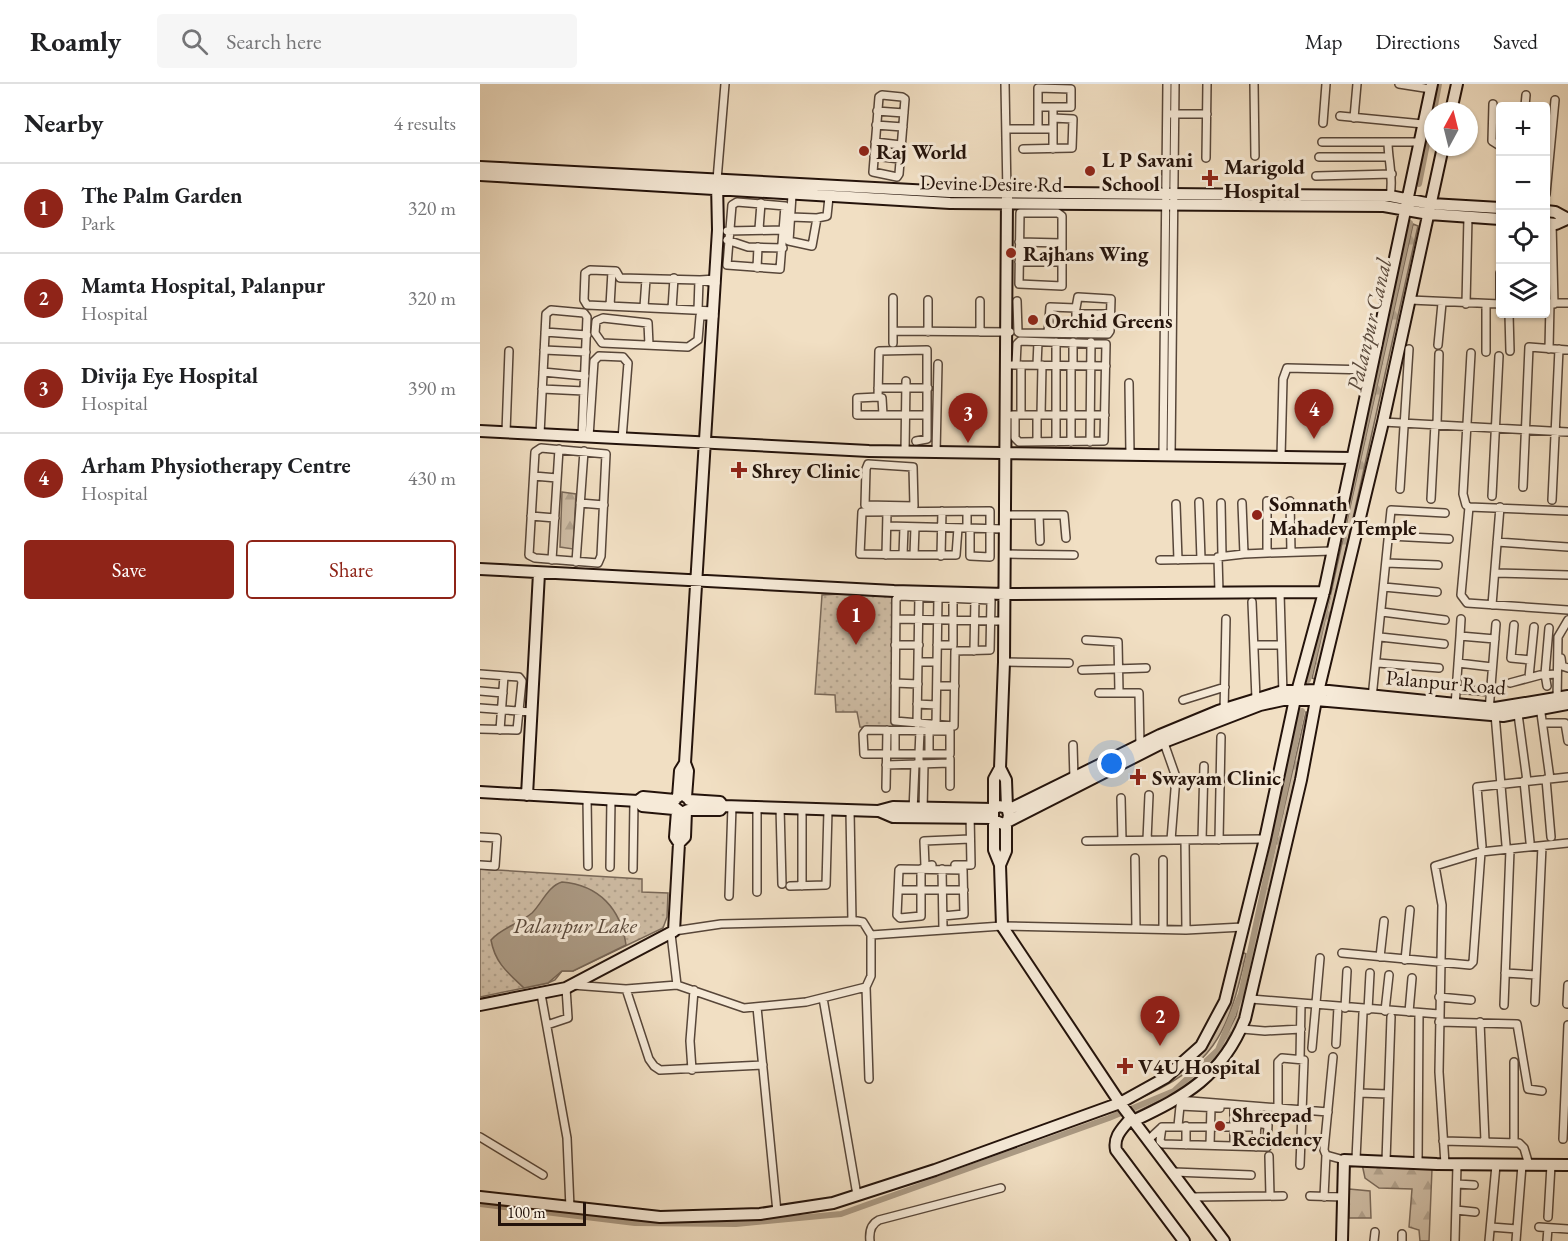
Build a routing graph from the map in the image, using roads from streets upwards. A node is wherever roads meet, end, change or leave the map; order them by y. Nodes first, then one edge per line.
1 (725, 84) edge
2 (1005, 84) edge
3 (1167, 84) edge
4 (1175, 84) edge
5 (1207, 84) edge
6 (1254, 84) edge
7 (1326, 84) edge
8 (1357, 84) edge
9 (1399, 84) edge
10 (1457, 84) edge
11 (1431, 86) edge
12 (1526, 95) dead end
13 (1555, 100) dead end
14 (1453, 102) edge
15 (1525, 102) edge
16 (1493, 104) dead end
17 (1038, 107) junction
18 (1053, 107) junction
19 (878, 111) junction
20 (904, 113) junction
21 (1171, 114) junction
22 (1207, 114) junction
23 (1340, 116) dead end
24 (1053, 118) junction
25 (1354, 118) junction
26 (1323, 123) dead end
27 (1423, 124) junction
28 (876, 125) junction
29 (903, 127) junction
30 (1006, 129) junction
31 (1038, 129) junction
32 (1053, 129) junction
33 (875, 142) junction
34 (1322, 142) dead end
35 (1388, 142) junction
36 (1420, 142) junction
37 (1496, 144) edge
38 (901, 145) junction
39 (1023, 149) dead end
40 (1053, 149) junction
41 (874, 156) junction
42 (1255, 156) dead end
43 (1441, 156) edge
44 (1549, 156) edge
45 (1319, 157) dead end
46 (1388, 157) junction
47 (1206, 158) dead end
48 (900, 159) junction
49 (480, 167) edge
50 (1392, 174) junction
51 (480, 175) edge
52 (886, 176) junction
53 (1316, 176) dead end
54 (717, 185) junction
55 (885, 190) junction
56 (792, 195) junction
57 (1390, 196) junction
58 (829, 197) junction
59 (1007, 199) junction
60 (1169, 200) junction
61 (761, 203) junction
62 (1407, 203) junction
63 (1496, 208) edge
64 (1430, 209) junction
65 (1550, 212) edge
66 (791, 217) junction
67 (1468, 217) junction
68 (817, 218) junction
69 (1496, 219) edge
70 (1568, 219) edge
71 (1550, 223) edge
72 (759, 229) junction
73 (784, 230) junction
74 (723, 235) junction
75 (1018, 242) junction
76 (1062, 243) junction
77 (758, 247) junction
78 (783, 248) junction
79 (1007, 251) junction
80 (1018, 251) junction
81 (1019, 262) junction
82 (1062, 262) junction
83 (757, 268) junction
84 (612, 271) junction
85 (674, 278) junction
86 (646, 279) junction
87 (700, 280) junction
88 (716, 281) junction
89 (893, 298) dead end
90 (928, 300) dead end
91 (1410, 300) junction
92 (1017, 301) dead end
93 (980, 302) dead end
94 (1442, 303) junction
95 (1568, 303) edge
96 (1466, 304) junction
97 (1486, 304) junction
98 (1496, 304) edge
99 (1550, 304) edge
100 (610, 306) junction
101 (644, 307) junction
102 (672, 309) junction
103 (698, 310) junction
104 (1076, 311) junction
105 (714, 313) junction
106 (1110, 314) junction
107 (1509, 318) edge
108 (1549, 318) edge
109 (893, 331) junction
110 (545, 332) junction
111 (928, 332) junction
112 (980, 332) junction
113 (1012, 332) junction
114 (1048, 333) junction
115 (1076, 334) junction
116 (587, 335) junction
117 (1038, 342) junction
118 (1056, 342) junction
119 (1073, 342) junction
120 (1091, 342) junction
121 (893, 343) dead end
122 (649, 345) junction
123 (1438, 345) dead end
124 (1409, 349) dead end
125 (1548, 349) junction
126 (1559, 349) junction
127 (544, 350) junction
128 (1568, 350) edge
129 (509, 351) dead end
130 (1510, 351) dead end
131 (586, 352) junction
132 (1486, 352) dead end
133 (1471, 353) dead end
134 (1439, 354) dead end
135 (1499, 356) dead end
136 (938, 364) dead end
137 (1014, 365) junction
138 (1040, 365) junction
139 (1056, 365) junction
140 (1072, 365) junction
141 (1091, 365) junction
142 (1106, 366) junction
143 (1371, 370) junction
144 (543, 372) junction
145 (585, 376) junction
146 (1129, 383) dead end
147 (906, 384) junction
148 (542, 388) junction
149 (878, 388) junction
150 (928, 388) junction
151 (584, 392) junction
152 (878, 397) junction
153 (883, 415) junction
154 (906, 415) junction
155 (927, 415) junction
156 (1014, 415) junction
157 (1039, 415) junction
158 (1056, 415) junction
159 (1070, 415) junction
160 (1090, 415) junction
161 (1105, 415) junction
162 (1405, 421) junction
163 (1383, 422) junction
164 (1436, 424) junction
165 (1465, 426) junction
166 (1496, 427) junction
167 (1526, 429) junction
168 (480, 431) edge
169 (1557, 431) junction
170 (506, 432) junction
171 (1568, 432) edge
172 (540, 434) junction
173 (580, 436) junction
174 (622, 439) junction
175 (916, 441) dead end
176 (1037, 442) junction
177 (1056, 442) junction
178 (1071, 442) junction
179 (1090, 442) junction
180 (705, 444) junction
181 (559, 449) junction
182 (573, 450) junction
183 (584, 450) junction
184 (868, 451) junction
185 (905, 452) junction
186 (936, 453) junction
187 (1006, 454) junction
188 (1130, 454) junction
189 (1167, 455) junction
190 (1281, 457) junction
191 (1352, 458) junction
192 (868, 464) junction
193 (534, 476) junction
194 (557, 478) junction
195 (1523, 487) dead end
196 (1400, 489) dead end
197 (1492, 496) dead end
198 (1431, 499) dead end
199 (1552, 500) dead end
200 (1267, 501) dead end
201 (1290, 501) dead end
202 (1199, 502) dead end
203 (580, 503) junction
204 (1221, 503) dead end
205 (1242, 503) dead end
206 (1176, 504) dead end
207 (604, 505) junction
208 (1469, 507) junction
209 (1500, 507) junction
210 (942, 511) junction
211 (968, 511) junction
212 (1568, 511) edge
213 (887, 512) junction
214 (911, 512) junction
215 (1445, 513) dead end
216 (1005, 515) junction
217 (1039, 515) junction
218 (531, 516) junction
219 (555, 518) junction
220 (887, 526) junction
221 (910, 527) junction
222 (941, 528) junction
223 (958, 528) junction
224 (969, 528) junction
225 (991, 529) junction
226 (1005, 529) junction
227 (1389, 536) junction
228 (1066, 538) dead end
229 (1449, 539) dead end
230 (1040, 541) dead end
231 (1497, 542) junction
232 (1568, 547) edge
233 (1332, 551) junction
234 (1291, 552) junction
235 (1267, 553) junction
236 (1005, 554) junction
237 (1244, 554) junction
238 (886, 555) junction
239 (903, 555) junction
240 (914, 555) junction
241 (1074, 555) dead end
242 (941, 556) junction
243 (1220, 557) junction
244 (1201, 559) junction
245 (552, 560) junction
246 (1160, 560) dead end
247 (1178, 560) junction
248 (565, 561) junction
249 (576, 562) junction
250 (1386, 563) junction
251 (1438, 566) dead end
252 (480, 569) edge
253 (538, 573) junction
254 (1495, 573) junction
255 (565, 574) junction
256 (1568, 575) edge
257 (696, 582) junction
258 (1384, 586) junction
259 (1324, 592) junction
260 (1437, 592) dead end
261 (1219, 593) junction
262 (1280, 593) junction
263 (920, 594) junction
264 (1005, 594) junction
265 (938, 597) junction
266 (953, 598) junction
267 (975, 598) junction
268 (1252, 602) dead end
269 (1492, 605) junction
270 (1568, 610) edge
271 (1382, 612) junction
272 (896, 619) junction
273 (1226, 619) dead end
274 (1461, 619) dead end
275 (919, 620) junction
276 (938, 620) junction
277 (1445, 620) dead end
278 (1568, 620) edge
279 (953, 621) junction
280 (974, 621) junction
281 (991, 621) junction
282 (1005, 621) junction
283 (1496, 624) dead end
284 (1514, 625) dead end
285 (1534, 627) dead end
286 (1566, 627) edge
287 (1549, 628) dead end
288 (1460, 636) junction
289 (1380, 637) junction
290 (1495, 639) junction
291 (1086, 640) dead end
292 (1444, 644) dead end
293 (1560, 644) dead end
294 (895, 645) junction
295 (919, 645) junction
296 (937, 645) junction
297 (1254, 645) junction
298 (1281, 645) junction
299 (954, 648) junction
300 (974, 651) junction
301 (1530, 660) junction
302 (918, 662) junction
303 (937, 662) junction
304 (1005, 662) junction
305 (1069, 663) dead end
306 (1378, 663) junction
307 (1458, 663) junction
308 (1492, 667) junction
309 (1146, 668) dead end
310 (1439, 668) dead end
311 (1568, 668) edge
312 (1119, 669) junction
313 (1082, 670) dead end
314 (480, 674) edge
315 (1545, 674) junction
316 (1557, 674) junction
317 (504, 676) junction
318 (1529, 677) junction
319 (1510, 683) dead end
320 (895, 684) junction
321 (918, 684) junction
322 (937, 686) junction
323 (955, 686) junction
324 (1547, 686) dead end
325 (1225, 687) junction
326 (1456, 688) junction
327 (480, 691) edge
328 (1119, 692) junction
329 (1491, 692) junction
330 (503, 693) junction
331 (1099, 693) dead end
332 (1290, 695) junction
333 (1317, 695) junction
334 (1256, 699) junction
335 (1372, 699) junction
336 (1183, 700) dead end
337 (1562, 700) edge
338 (917, 704) junction
339 (1540, 704) junction
340 (936, 705) junction
341 (480, 708) edge
342 (1455, 708) junction
343 (502, 710) junction
344 (526, 712) junction
345 (1492, 712) junction
346 (1224, 714) junction
347 (1518, 714) junction
348 (1543, 723) junction
349 (936, 725) junction
350 (918, 728) junction
351 (480, 729) edge
352 (500, 730) junction
353 (891, 730) junction
354 (929, 731) junction
355 (1221, 737) dead end
356 (1162, 739) junction
357 (1568, 741) edge
358 (1073, 745) dead end
359 (1140, 749) junction
360 (919, 754) junction
361 (929, 754) junction
362 (950, 754) junction
363 (891, 755) junction
364 (950, 763) junction
365 (919, 764) junction
366 (886, 765) junction
367 (1204, 766) dead end
368 (1568, 777) edge
369 (1548, 779) junction
370 (1525, 781) junction
371 (1070, 784) junction
372 (1501, 784) junction
373 (914, 785) junction
374 (924, 785) junction
375 (950, 786) dead end
376 (886, 788) dead end
377 (480, 792) edge
378 (527, 795) junction
379 (1149, 795) dead end
380 (587, 798) junction
381 (1121, 798) dead end
382 (611, 799) junction
383 (636, 801) junction
384 (682, 804) junction
385 (728, 806) junction
386 (757, 806) junction
387 (780, 807) junction
388 (802, 809) junction
389 (828, 810) junction
390 (850, 811) junction
391 (918, 812) junction
392 (970, 813) junction
393 (1000, 815) junction
394 (480, 837) edge
395 (1551, 837) dead end
396 (970, 839) junction
397 (1264, 839) junction
398 (1122, 840) junction
399 (1147, 840) junction
400 (1172, 840) junction
401 (1185, 840) junction
402 (1202, 840) junction
403 (1219, 840) junction
404 (1086, 841) dead end
405 (1530, 842) dead end
406 (1568, 843) edge
407 (1542, 846) junction
408 (1508, 847) junction
409 (1481, 849) junction
410 (1135, 858) dead end
411 (1163, 860) dead end
412 (480, 865) edge
413 (588, 866) dead end
414 (610, 867) dead end
415 (633, 869) dead end
416 (942, 869) junction
417 (921, 870) junction
418 (782, 884) dead end
419 (790, 886) dead end
420 (802, 886) junction
421 (898, 890) junction
422 (921, 890) junction
423 (942, 890) junction
424 (964, 890) junction
425 (757, 892) dead end
426 (729, 896) dead end
427 (1410, 910) dead end
428 (942, 916) junction
429 (852, 921) junction
430 (1384, 921) dead end
431 (1002, 926) junction
432 (1243, 927) junction
433 (943, 929) junction
434 (1136, 929) junction
435 (1163, 929) junction
436 (1186, 930) junction
437 (672, 933) junction
438 (871, 934) junction
439 (1342, 953) dead end
440 (1380, 957) junction
441 (1320, 958) dead end
442 (1406, 960) junction
443 (1440, 964) junction
444 (1347, 971) dead end
445 (1370, 973) dead end
446 (1505, 973) junction
447 (1389, 975) dead end
448 (1536, 975) junction
449 (1412, 978) dead end
450 (677, 985) junction
451 (1568, 985) edge
452 (569, 987) junction
453 (866, 987) junction
454 (626, 989) junction
455 (694, 990) junction
456 (541, 994) junction
457 (1439, 997) junction
458 (823, 998) junction
459 (1251, 999) junction
460 (1472, 1000) dead end
461 (1535, 1002) dead end
462 (1301, 1004) junction
463 (1567, 1004) edge
464 (480, 1005) edge
465 (1504, 1005) dead end
466 (1317, 1006) junction
467 (758, 1007) junction
468 (1341, 1007) junction
469 (1385, 1011) junction
470 (1366, 1012) junction
471 (1409, 1012) junction
472 (1419, 1013) junction
473 (1391, 1017) dead end
474 (1439, 1018) junction
475 (1480, 1022) junction
476 (546, 1025) junction
477 (1568, 1025) edge
478 (1242, 1029) junction
479 (1301, 1029) junction
480 (1336, 1044) dead end
481 (1312, 1048) dead end
482 (1333, 1057) dead end
483 (1300, 1059) junction
484 (1514, 1062) dead end
485 (763, 1065) junction
486 (692, 1070) junction
487 (869, 1079) dead end
488 (1567, 1081) edge
489 (1542, 1091) dead end
490 (1359, 1093) junction
491 (1388, 1095) junction
492 (1178, 1100) junction
493 (1211, 1107) junction
494 (1278, 1108) junction
495 (1234, 1109) junction
496 (1301, 1109) junction
497 (1127, 1112) junction
498 (1328, 1112) junction
499 (1257, 1125) junction
500 (1162, 1126) junction
501 (1182, 1126) junction
502 (1210, 1127) junction
503 (1234, 1127) junction
504 (480, 1137) edge
505 (1563, 1139) dead end
506 (1148, 1140) junction
507 (1443, 1141) junction
508 (1485, 1141) junction
509 (1514, 1143) junction
510 (1186, 1145) junction
511 (1210, 1145) junction
512 (1234, 1146) junction
513 (1256, 1147) junction
514 (1326, 1155) junction
515 (1269, 1156) dead end
516 (1350, 1160) junction
517 (1386, 1161) junction
518 (1418, 1163) junction
519 (1445, 1164) junction
520 (1457, 1165) junction
521 (1496, 1165) junction
522 (1526, 1165) junction
523 (1551, 1165) junction
524 (1568, 1165) edge
525 (1300, 1166) dead end
526 (1174, 1172) junction
527 (543, 1175) dead end
528 (1251, 1175) dead end
529 (1457, 1184) junction
530 (1474, 1185) dead end
531 (1001, 1188) dead end
532 (857, 1195) junction
533 (1270, 1196) junction
534 (1283, 1196) dead end
535 (1310, 1196) dead end
536 (480, 1197) edge
537 (1192, 1197) junction
538 (1324, 1197) junction
539 (1344, 1197) junction
540 (570, 1208) junction
541 (1456, 1210) junction
542 (777, 1212) junction
543 (1475, 1212) dead end
544 (1548, 1217) dead end
545 (1491, 1227) junction
546 (1539, 1227) dead end
547 (1548, 1228) junction
548 (1568, 1228) edge
549 (1517, 1229) junction
550 (1375, 1232) dead end
551 (870, 1241) edge
552 (1184, 1241) edge
553 (1224, 1241) edge
554 (1342, 1241) edge
555 (1374, 1241) edge
556 (1455, 1241) edge
557 (1489, 1241) edge
558 (1516, 1241) edge
559 (1547, 1241) edge

1 - 54 street
2 - 30 street
3 - 21 street
4 - 21 street
5 - 22 street
6 - 42 street
7 - 26 street
8 - 25 street
9 - 11 street
10 - 14 street
11 - 27 street
12 - 15 street
13 - 44 street
16 - 37 street
17 - 18 street
17 - 18 street
17 - 31 street
18 - 24 street
19 - 20 street
19 - 20 street
19 - 28 street
20 - 29 street
21 - 22 street
21 - 60 street
22 - 47 street
23 - 25 street
24 - 32 street
24 - 40 street
25 - 27 street
27 - 36 street
28 - 29 street
28 - 33 street
29 - 38 street
30 - 31 street
30 - 59 street
31 - 32 street
32 - 40 street
33 - 38 street
33 - 41 street
34 - 35 street
35 - 36 street
35 - 46 street
36 - 62 street
38 - 48 street
39 - 40 street
41 - 48 street
41 - 52 street
43 - 64 street
45 - 46 street
46 - 50 street
48 - 52 street
49 - 54 street, Devine Desire Rd
50 - 53 street
50 - 57 street
51 - 54 street, Devine Desire Rd
52 - 55 street
54 - 55 street, Devine Desire Rd
54 - 56 street, Devine Desire Rd
54 - 74 street
55 - 59 street, Devine Desire Rd
56 - 58 street, Devine Desire Rd
56 - 66 street
57 - 60 street, Devine Desire Rd
57 - 62 street, Devine Desire Rd
58 - 59 street, Devine Desire Rd
58 - 68 street
59 - 60 street, Devine Desire Rd
59 - 79 street
60 - 62 street, Devine Desire Rd
60 - 189 street
61 - 72 street
61 - 73 street
61 - 74 street
62 - 64 street, Devine Desire Rd
62 - 143 street
63 - 64 street, Devine Desire Rd
64 - 67 street, Devine Desire Rd
64 - 91 street
65 - 70 street
66 - 68 street
66 - 68 street
67 - 69 street, Devine Desire Rd
67 - 96 street
70 - 71 street
72 - 73 street
72 - 74 street
73 - 78 street
74 - 77 street
74 - 83 street
74 - 88 street
75 - 76 street
75 - 76 street
75 - 80 street
76 - 82 street
77 - 78 street
77 - 83 street
78 - 83 street
79 - 80 street
79 - 113 street
80 - 81 street
81 - 82 street
81 - 82 street
84 - 86 street
84 - 100 street
84 - 100 street
85 - 86 street
85 - 87 street
85 - 102 street
86 - 101 street
87 - 88 street
87 - 103 street
88 - 105 street
89 - 109 street
90 - 111 street
91 - 94 street
91 - 163 street
92 - 113 street
93 - 112 street
94 - 96 street
94 - 123 street
95 - 99 street
96 - 97 street
97 - 98 street
97 - 132 street
100 - 101 street
101 - 102 street
102 - 103 street
103 - 105 street
104 - 106 street
104 - 106 street
104 - 114 street
104 - 115 street
105 - 122 street
105 - 180 street
106 - 115 street
107 - 130 street
108 - 125 street
109 - 111 street
109 - 121 street
110 - 116 street
110 - 116 street
110 - 127 street
111 - 112 street
112 - 113 street
113 - 114 street
113 - 137 street
114 - 115 street
116 - 131 street
117 - 118 street
117 - 137 street
117 - 138 street
118 - 119 street
118 - 139 street
119 - 120 street
119 - 140 street
120 - 141 street
120 - 142 street
122 - 122 street
124 - 162 street
125 - 126 street
125 - 167 street
126 - 128 street
126 - 169 street
127 - 131 street
127 - 144 street
129 - 170 street
131 - 145 street
133 - 165 street
134 - 164 street
135 - 166 street
136 - 186 street
137 - 138 street
137 - 156 street
138 - 139 street
138 - 157 street
139 - 140 street
139 - 158 street
140 - 141 street
140 - 159 street
141 - 142 street
141 - 160 street
142 - 161 street
143 - 190 street
143 - 191 street
144 - 145 street
144 - 148 street
145 - 151 street
146 - 188 street
147 - 149 street
147 - 150 street
147 - 154 street
148 - 151 street
148 - 172 street
149 - 150 street
149 - 152 street
150 - 155 street
151 - 173 street
152 - 153 street
152 - 153 street
153 - 154 street
154 - 155 street
154 - 185 street
155 - 175 street
156 - 157 street
156 - 176 street
156 - 187 street
157 - 158 street
157 - 176 street
158 - 159 street
158 - 177 street
159 - 160 street
159 - 178 street
160 - 161 street
160 - 179 street
161 - 179 street
162 - 163 street
162 - 164 street
162 - 196 street
163 - 333 street
164 - 165 street
164 - 198 street
165 - 166 street
165 - 208 street
166 - 167 street
166 - 197 street
167 - 169 street
167 - 195 street
168 - 170 street
169 - 171 street
169 - 199 street
170 - 172 street
172 - 173 street
173 - 174 street
173 - 174 street
173 - 182 street
174 - 180 street
176 - 177 street
177 - 178 street
178 - 179 street
180 - 184 street
180 - 257 street
181 - 182 street
181 - 193 street
181 - 194 street
182 - 183 street
183 - 203 street
183 - 207 street
184 - 185 street
184 - 192 street
185 - 186 street
186 - 187 street
187 - 188 street
187 - 216 street
188 - 189 street
189 - 190 street
190 - 191 street
191 - 233 street
192 - 192 street
193 - 194 street
193 - 218 street
194 - 219 street
200 - 235 street
201 - 234 street
202 - 244 street
203 - 207 street
203 - 249 street
204 - 243 street
205 - 237 street
206 - 247 street
207 - 249 street
208 - 209 street
208 - 269 street
209 - 212 street
209 - 231 street
210 - 211 street
210 - 214 street
210 - 222 street
211 - 224 street
211 - 225 street
213 - 214 street
213 - 220 street
213 - 238 street
214 - 221 street
215 - 227 street
216 - 217 street
216 - 226 street
217 - 228 street
217 - 230 street
218 - 219 street
218 - 245 street
219 - 245 street
220 - 221 street
220 - 238 street
221 - 222 street
221 - 239 street
221 - 240 street
222 - 223 street
222 - 242 street
223 - 224 street
223 - 242 street
224 - 225 street
224 - 225 street
225 - 226 street
226 - 236 street
227 - 229 street
227 - 250 street
231 - 232 street
231 - 254 street
233 - 234 street
233 - 259 street
234 - 235 street
235 - 237 street
236 - 241 street
236 - 264 street
237 - 243 street
238 - 239 street
239 - 240 street
240 - 242 street
243 - 244 street
243 - 261 street
244 - 247 street
245 - 248 street
246 - 247 street
248 - 249 street
248 - 255 street
250 - 251 street
250 - 258 street
252 - 253 street
253 - 255 street
253 - 344 street
254 - 256 street
254 - 269 street
255 - 257 street
257 - 263 street
257 - 384 street
258 - 260 street
258 - 271 street
259 - 262 street
259 - 332 street
261 - 262 street
261 - 264 street
262 - 298 street
263 - 264 street
263 - 265 street
263 - 272 street
263 - 275 street
264 - 282 street
265 - 266 street
265 - 276 street
266 - 267 street
266 - 279 street
267 - 280 street
267 - 281 street
268 - 297 street
269 - 270 street
271 - 277 street
271 - 289 street
272 - 275 street
272 - 294 street
273 - 325 street
274 - 288 street
275 - 276 street
275 - 295 street
276 - 279 street
276 - 296 street
278 - 286 street
279 - 280 street
279 - 299 street
280 - 281 street
280 - 300 street
281 - 282 street
281 - 300 street
282 - 304 street
283 - 290 street
284 - 301 street
285 - 301 street
286 - 316 street
287 - 315 street
288 - 290 street
288 - 307 street
289 - 292 street
289 - 306 street
290 - 308 street
291 - 312 street
293 - 311 street
294 - 295 street
294 - 320 street
295 - 302 street
296 - 299 street
296 - 303 street
297 - 298 street
297 - 334 street
298 - 332 street
299 - 300 street
299 - 323 street
301 - 318 street
302 - 303 street
302 - 321 street
303 - 322 street
304 - 305 street
304 - 393 street
306 - 310 street
306 - 335 street
307 - 308 street
307 - 326 street
308 - 329 street
309 - 312 street
312 - 313 street
312 - 328 street
314 - 317 street
315 - 316 street
315 - 318 street
315 - 324 street
316 - 337 street
317 - 330 street
317 - 344 street
318 - 319 street
320 - 321 street
320 - 350 street
321 - 338 street
322 - 323 street
322 - 340 street
323 - 349 street
325 - 336 street
325 - 346 street
326 - 329 street
326 - 342 street
327 - 330 street
328 - 331 street
328 - 359 street
329 - 345 street
330 - 343 street
332 - 333 street, Palanpur Road
332 - 334 street
332 - 346 street
332 - 397 street
333 - 335 street, Palanpur Road
333 - 459 street
334 - 346 street
335 - 342 street, Palanpur Road
337 - 339 street, Palanpur Road
338 - 340 street
338 - 350 street
339 - 345 street, Palanpur Road
339 - 347 street
339 - 348 street
340 - 349 street
341 - 343 street
342 - 345 street, Palanpur Road
343 - 344 street
343 - 352 street
344 - 352 street
344 - 378 street
345 - 347 street
345 - 372 street
346 - 356 street
347 - 370 street
348 - 357 street
348 - 369 street
349 - 350 street
350 - 353 street
350 - 354 street
350 - 360 street
351 - 352 street
353 - 363 street
353 - 363 street
354 - 361 street
354 - 362 street
355 - 403 street
356 - 359 street
356 - 400 street
358 - 371 street
359 - 371 street
360 - 361 street
360 - 363 street
360 - 365 street
361 - 362 street
362 - 364 street
363 - 366 street
364 - 365 street
364 - 375 street
365 - 366 street
365 - 373 street
365 - 374 street
366 - 376 street
367 - 402 street
368 - 369 street
369 - 370 street
369 - 395 street
370 - 372 street
370 - 405 street
371 - 393 street
372 - 408 street
372 - 409 street
373 - 374 street
373 - 391 street
374 - 391 street
377 - 378 street
378 - 380 street
379 - 399 street
380 - 382 street
380 - 413 street
381 - 398 street
382 - 383 street
382 - 414 street
383 - 384 street
383 - 415 street
384 - 385 street
384 - 437 street
385 - 386 street
385 - 426 street
386 - 387 street
386 - 425 street
387 - 388 street
387 - 418 street
388 - 389 street
388 - 420 street
389 - 390 street
389 - 420 street
390 - 391 street
390 - 429 street
391 - 392 street
392 - 393 street
392 - 396 street
393 - 431 street
394 - 412 street
396 - 396 street
397 - 403 street
397 - 432 street
398 - 399 street
398 - 404 street
399 - 400 street
400 - 401 street
401 - 402 street
401 - 436 street
402 - 403 street
406 - 407 street
407 - 408 street
407 - 448 street
408 - 409 street
408 - 446 street
409 - 443 street
409 - 443 street
410 - 434 street
411 - 435 street
416 - 417 street
416 - 423 street
416 - 424 street
417 - 421 street
417 - 422 street
419 - 420 street
421 - 422 street
421 - 422 street
422 - 423 street
423 - 424 street
423 - 428 street
424 - 428 street
427 - 442 street
428 - 433 street
429 - 437 street
429 - 438 street
430 - 440 street
431 - 433 street
431 - 434 street
431 - 497 street
432 - 436 street
432 - 497 street
433 - 438 street
434 - 435 street
435 - 436 street
437 - 450 street
437 - 452 street
438 - 453 street
439 - 440 street
440 - 442 street
441 - 466 street
442 - 443 street
443 - 457 street
444 - 468 street
445 - 470 street
446 - 448 street
446 - 465 street
447 - 469 street
448 - 461 street
449 - 471 street
450 - 454 street
450 - 455 street
451 - 463 street
452 - 454 street
452 - 456 street
452 - 476 street
453 - 458 street
453 - 487 street
454 - 486 street
455 - 467 street
455 - 486 street
456 - 464 street
456 - 476 street
457 - 460 street
457 - 474 street
458 - 467 street
458 - 532 street
459 - 462 street
459 - 478 street
462 - 466 street
462 - 479 street
466 - 468 street
466 - 481 street
467 - 485 street
468 - 470 street
468 - 480 street
469 - 470 street
469 - 471 street
470 - 490 street
471 - 472 street
472 - 474 street
472 - 518 street
473 - 491 street
474 - 475 street
474 - 507 street
475 - 489 street
475 - 508 street
476 - 540 street
477 - 488 street
478 - 479 street
478 - 492 street
479 - 483 street
482 - 498 street
483 - 494 street
483 - 496 street
484 - 509 street
485 - 486 street
485 - 542 street
488 - 505 street
490 - 491 street
490 - 516 street
491 - 517 street
492 - 494 street
492 - 497 street
493 - 495 street
493 - 501 street
493 - 502 street
494 - 496 street
495 - 499 street
495 - 503 street
496 - 498 street
496 - 525 street
497 - 506 street
497 - 532 street
497 - 552 street
498 - 514 street
499 - 503 street
499 - 513 street
499 - 513 street
500 - 501 street
500 - 506 street
500 - 510 street
501 - 502 street
501 - 510 street
502 - 503 street
502 - 511 street
503 - 512 street
504 - 527 street
506 - 526 street
507 - 508 street
507 - 519 street
508 - 509 street
509 - 522 street
510 - 511 street
511 - 512 street
512 - 513 street
514 - 516 street
514 - 538 street
515 - 533 street
516 - 517 street
516 - 539 street
517 - 518 street
518 - 519 street
519 - 520 street
520 - 521 street
520 - 529 street
521 - 522 street
521 - 545 street
522 - 523 street
522 - 549 street
523 - 524 street
523 - 544 street
526 - 528 street
526 - 537 street
529 - 530 street
529 - 541 street
531 - 551 street
532 - 542 street
533 - 534 street
533 - 537 street
535 - 538 street
536 - 540 street
537 - 553 street
538 - 539 street
539 - 554 street
540 - 542 street
541 - 543 street
541 - 556 street
545 - 549 street
545 - 557 street
546 - 547 street
547 - 548 street
547 - 559 street
549 - 558 street
550 - 555 street

